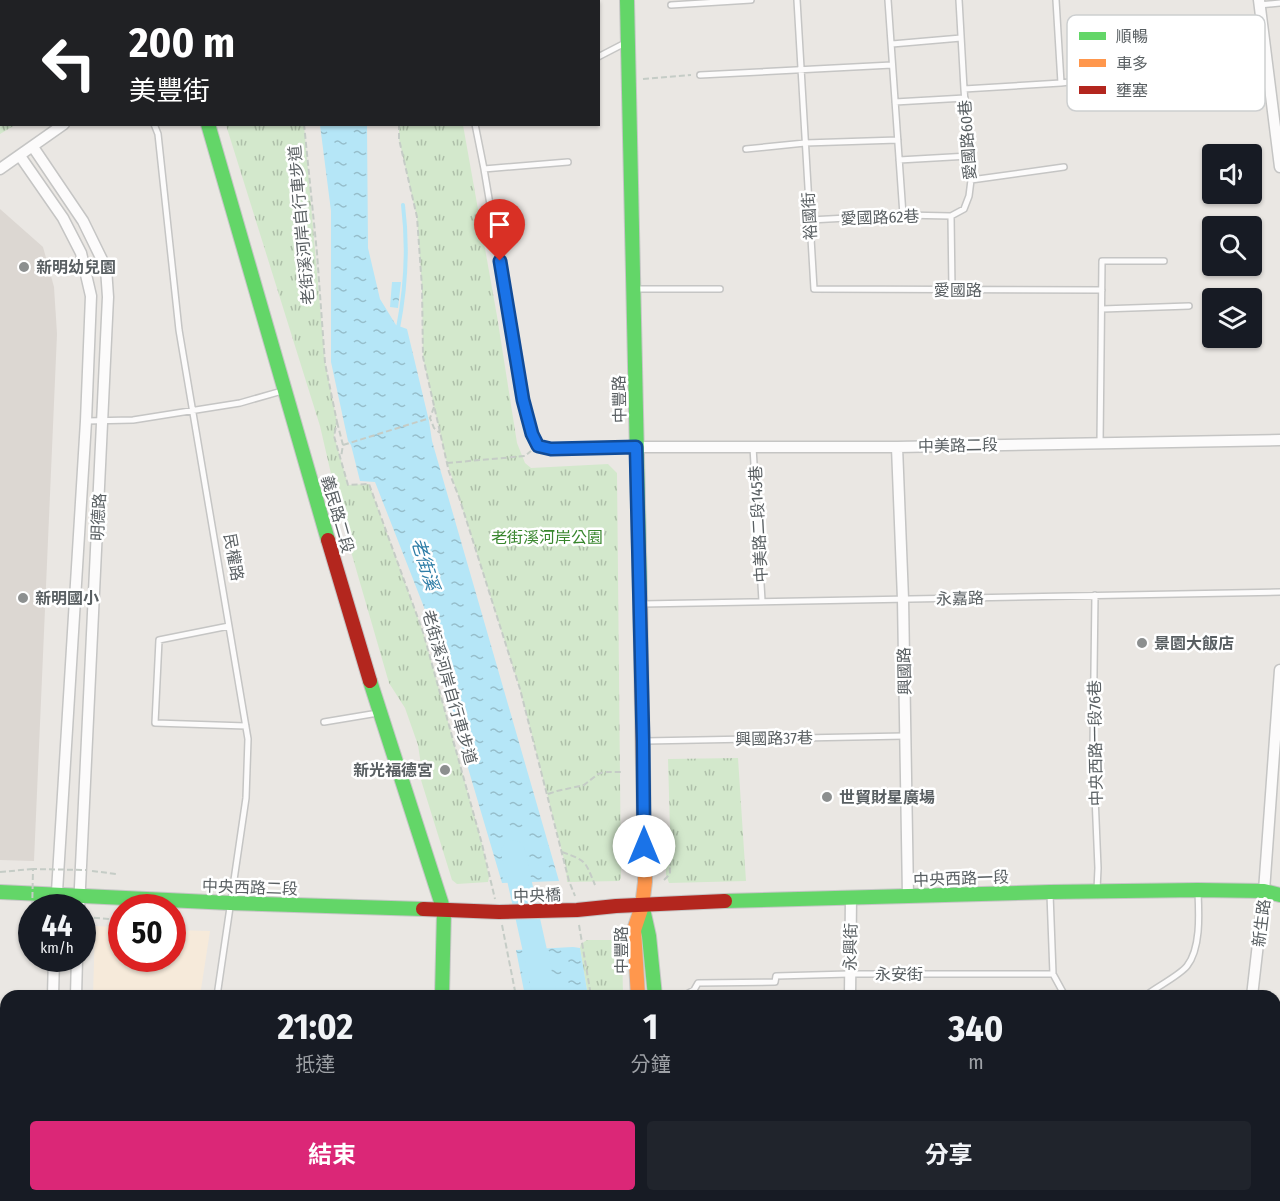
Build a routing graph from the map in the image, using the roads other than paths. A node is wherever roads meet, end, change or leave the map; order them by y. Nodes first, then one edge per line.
1 (627, 0) edge
2 (751, 0) edge
3 (797, 0) edge
4 (888, 0) edge
5 (959, 0) edge
6 (1056, 0) edge
7 (1259, 2) edge
8 (1280, 3) edge
9 (670, 5) dead end
10 (962, 38) junction
11 (628, 41) junction
12 (892, 44) junction
13 (600, 56) edge
14 (1265, 58) edge
15 (892, 65) junction
16 (801, 70) junction
17 (700, 75) road end
18 (1067, 82) edge
19 (1061, 83) junction
20 (964, 89) junction
21 (965, 98) junction
22 (895, 102) junction
23 (61, 126) edge
24 (155, 126) edge
25 (209, 126) edge
26 (476, 126) edge
27 (898, 140) junction
28 (805, 144) junction
29 (1279, 146) edge
30 (33, 147) junction
31 (746, 149) dead end
32 (20, 156) junction
33 (969, 156) junction
34 (899, 160) junction
35 (568, 162) dead end
36 (1064, 167) dead end
37 (1280, 167) edge
38 (484, 169) junction
39 (0, 170) edge
40 (971, 180) junction
41 (903, 214) junction
42 (951, 216) junction
43 (810, 220) junction
44 (1164, 261) dead end
45 (633, 289) junction
46 (720, 289) dead end
47 (814, 289) joint
48 (952, 290) junction
49 (1102, 291) junction
50 (1189, 306) dead end
51 (1102, 309) junction
52 (285, 391) junction
53 (193, 411) junction
54 (102, 420) junction
55 (86, 421) junction
56 (1280, 440) edge
57 (1100, 443) junction
58 (753, 446) junction
59 (636, 447) junction
60 (897, 447) junction
61 (1280, 592) edge
62 (1095, 595) junction
63 (903, 599) junction
64 (762, 601) junction
65 (640, 604) junction
66 (229, 626) junction
67 (1280, 670) edge
68 (380, 713) junction
69 (324, 722) dead end
70 (246, 726) junction
71 (1278, 727) edge
72 (905, 736) junction
73 (643, 741) junction
74 (1198, 890) junction
75 (1264, 891) junction
76 (0, 892) edge
77 (1050, 892) junction
78 (1097, 892) junction
79 (56, 894) edge
80 (80, 894) edge
81 (18, 895) edge
82 (1280, 895) edge
83 (908, 896) junction
84 (851, 897) junction
85 (96, 901) edge
86 (230, 903) junction
87 (642, 906) junction
88 (444, 911) junction
89 (499, 912) joint
90 (54, 972) edge
91 (77, 972) edge
92 (849, 974) junction
93 (1053, 974) junction
94 (53, 990) edge
95 (76, 990) edge
96 (218, 990) edge
97 (442, 990) edge
98 (638, 990) edge
99 (655, 990) edge
100 (694, 990) edge
101 (850, 990) edge
102 (1062, 990) edge
103 (1153, 990) edge
104 (1253, 990) edge

1 - 11 street, 中豐路
2 - 9 lane
3 - 16 lane, 裕國街
4 - 12 lane
5 - 10 lane, 愛國路60巷
6 - 19 lane
7 - 8 lane
10 - 12 lane
10 - 20 lane, 愛國路60巷
11 - 13 lane
11 - 45 street, 中豐路
12 - 15 lane
14 - 29 street
15 - 16 lane
15 - 22 lane
16 - 17 lane
16 - 28 lane, 裕國街
18 - 19 lane
19 - 20 lane
20 - 21 lane, 愛國路60巷
21 - 22 lane
21 - 33 lane, 愛國路60巷
22 - 27 lane
23 - 30 street
24 - 53 lane, 民權路
25 - 52 street, 義民路二段
26 - 38 lane
27 - 28 lane
27 - 34 lane
28 - 31 lane
28 - 43 lane, 裕國街
29 - 37 street
30 - 32 street
30 - 54 street, 明德路
32 - 39 street
32 - 55 street, 明德路
33 - 34 lane
33 - 40 lane, 愛國路60巷
34 - 41 lane
35 - 38 lane
36 - 40 lane
38 - 59 lane
40 - 42 lane, 愛國路60巷
41 - 42 lane, 愛國路62巷
41 - 43 lane, 愛國路62巷
42 - 48 lane
43 - 47 lane, 裕國街
44 - 49 lane
45 - 46 lane
45 - 59 street, 中豐路
47 - 48 lane, 愛國路
48 - 49 lane, 愛國路
49 - 51 lane
50 - 51 lane
51 - 57 lane
52 - 53 lane
52 - 68 street, 義民路二段
53 - 54 lane
53 - 66 lane, 民權路
54 - 55 lane
54 - 80 street, 明德路
55 - 79 street, 明德路
56 - 57 street, 中美路二段
57 - 60 street, 中美路二段
58 - 59 street, 中美路二段
58 - 60 street, 中美路二段
58 - 64 lane, 中美路二段145巷
59 - 65 street, 中豐路
60 - 63 street, 興國路
61 - 62 lane, 永嘉路
62 - 63 lane, 永嘉路
62 - 78 lane, 中央西路一段76巷
63 - 64 lane, 永嘉路
63 - 72 street, 興國路
64 - 65 lane, 永嘉路
65 - 73 street, 中豐路
66 - 70 lane, 民權路
66 - 70 lane
67 - 71 street, 新生路
68 - 69 lane
68 - 88 street, 義民路二段
70 - 86 lane, 民權路
71 - 75 street, 新生路
72 - 73 lane, 興國路37巷
72 - 83 street, 興國路
73 - 87 street, 中豐路
74 - 75 street, 中央西路一段
74 - 78 street, 中央西路一段
74 - 103 lane
75 - 82 street, 中央西路一段
75 - 104 street, 新生路
76 - 81 street, 中央西路二段
77 - 78 street, 中央西路一段
77 - 83 street, 中央西路一段
77 - 93 lane
83 - 84 street, 中央西路一段
84 - 87 street, 中央西路一段
84 - 92 street, 永興街
85 - 86 street, 中央西路二段
86 - 88 street, 中央西路二段
86 - 96 lane, 民權路
87 - 89 street, 中央橋
87 - 98 street, 中豐路
87 - 99 street, 中豐路
88 - 89 street, 中央西路二段
88 - 97 street, 義民路二段
90 - 94 street
91 - 95 street
92 - 93 lane, 永安街
92 - 100 lane, 永安街
92 - 101 street, 永興街
93 - 102 lane

